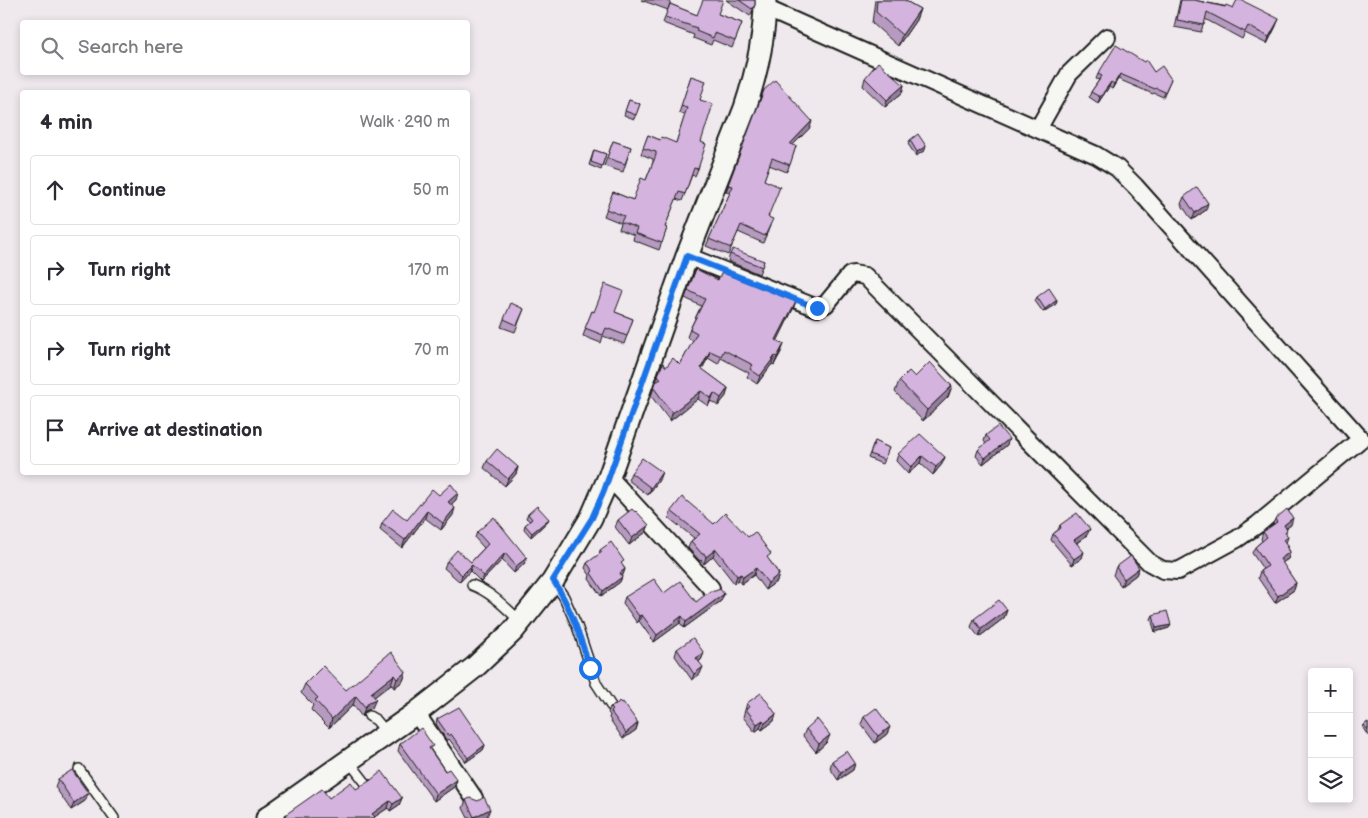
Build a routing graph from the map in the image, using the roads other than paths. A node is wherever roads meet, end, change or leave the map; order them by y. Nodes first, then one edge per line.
1 (765, 4) edge
2 (1107, 37) dead end
3 (1038, 129) junction
4 (687, 256) junction
5 (1364, 437) edge
6 (610, 477) junction
7 (553, 580) junction
8 (472, 585) dead end
9 (710, 588) dead end
10 (520, 621) junction
11 (611, 706) edge
12 (416, 713) junction
13 (369, 716) dead end
14 (388, 733) junction
15 (348, 760) junction
16 (79, 769) dead end
17 (365, 782) edge
18 (474, 798) edge
19 (114, 818) edge
20 (266, 818) edge

1 - 3 street
1 - 4 street
2 - 3 street
3 - 5 street
4 - 5 street
4 - 6 street
6 - 7 street
6 - 9 street
7 - 10 street
7 - 11 lane
8 - 10 lane
10 - 12 street
12 - 14 street
12 - 18 street
13 - 14 lane
14 - 15 street
15 - 17 lane
15 - 20 street
16 - 19 lane

